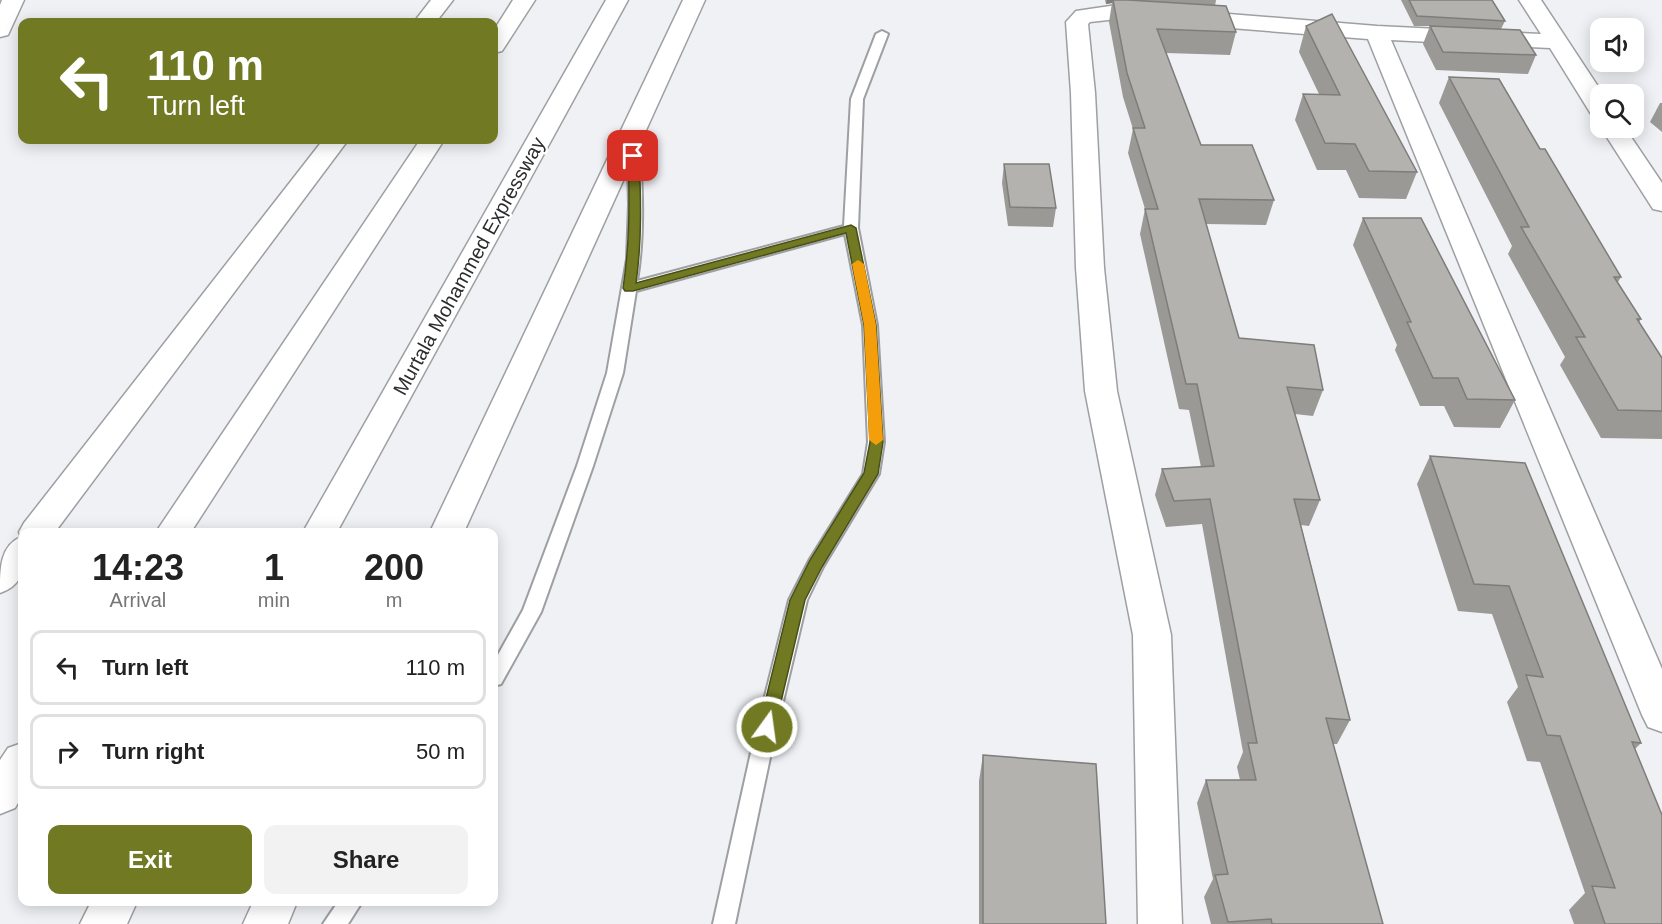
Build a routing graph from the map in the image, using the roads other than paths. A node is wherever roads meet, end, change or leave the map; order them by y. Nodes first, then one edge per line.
1 (13, 0) edge
2 (423, 0) edge
3 (442, 0) edge
4 (524, 0) edge
5 (617, 0) edge
6 (694, 0) edge
7 (705, 0) edge
8 (1530, 0) edge
9 (416, 18) edge
10 (428, 18) edge
11 (0, 30) edge
12 (1377, 33) junction
13 (882, 34) dead end
14 (498, 40) edge
15 (1557, 42) junction
16 (672, 48) junction
17 (1590, 93) edge
18 (632, 132) junction
19 (1619, 138) edge
20 (333, 144) edge
21 (429, 144) edge
22 (1662, 203) edge
23 (851, 228) junction
24 (629, 288) junction
25 (39, 528) edge
26 (176, 528) edge
27 (322, 528) edge
28 (449, 528) edge
29 (18, 555) edge
30 (0, 579) edge
31 (498, 671) edge
32 (1662, 715) edge
33 (18, 767) edge
34 (0, 795) edge
35 (113, 906) edge
36 (273, 906) edge
37 (348, 906) edge
38 (102, 924) edge
39 (265, 924) edge
40 (334, 924) edge
41 (724, 924) edge
42 (1160, 924) edge

1 - 11 main road
2 - 9 main road
3 - 10 main road
4 - 14 main road
5 - 27 main road, Murtala Mohammed Expressway
6 - 16 main road
7 - 16 main road
8 - 15 main road
12 - 15 main road
12 - 32 main road
12 - 42 main road
13 - 23 lane
15 - 17 main road
16 - 18 main road
18 - 24 lane
18 - 28 main road
19 - 22 main road
20 - 25 main road
21 - 26 main road
23 - 24 lane
23 - 41 lane
24 - 31 lane
29 - 30 main road
33 - 34 main road
35 - 38 main road
36 - 39 main road
37 - 40 lane

